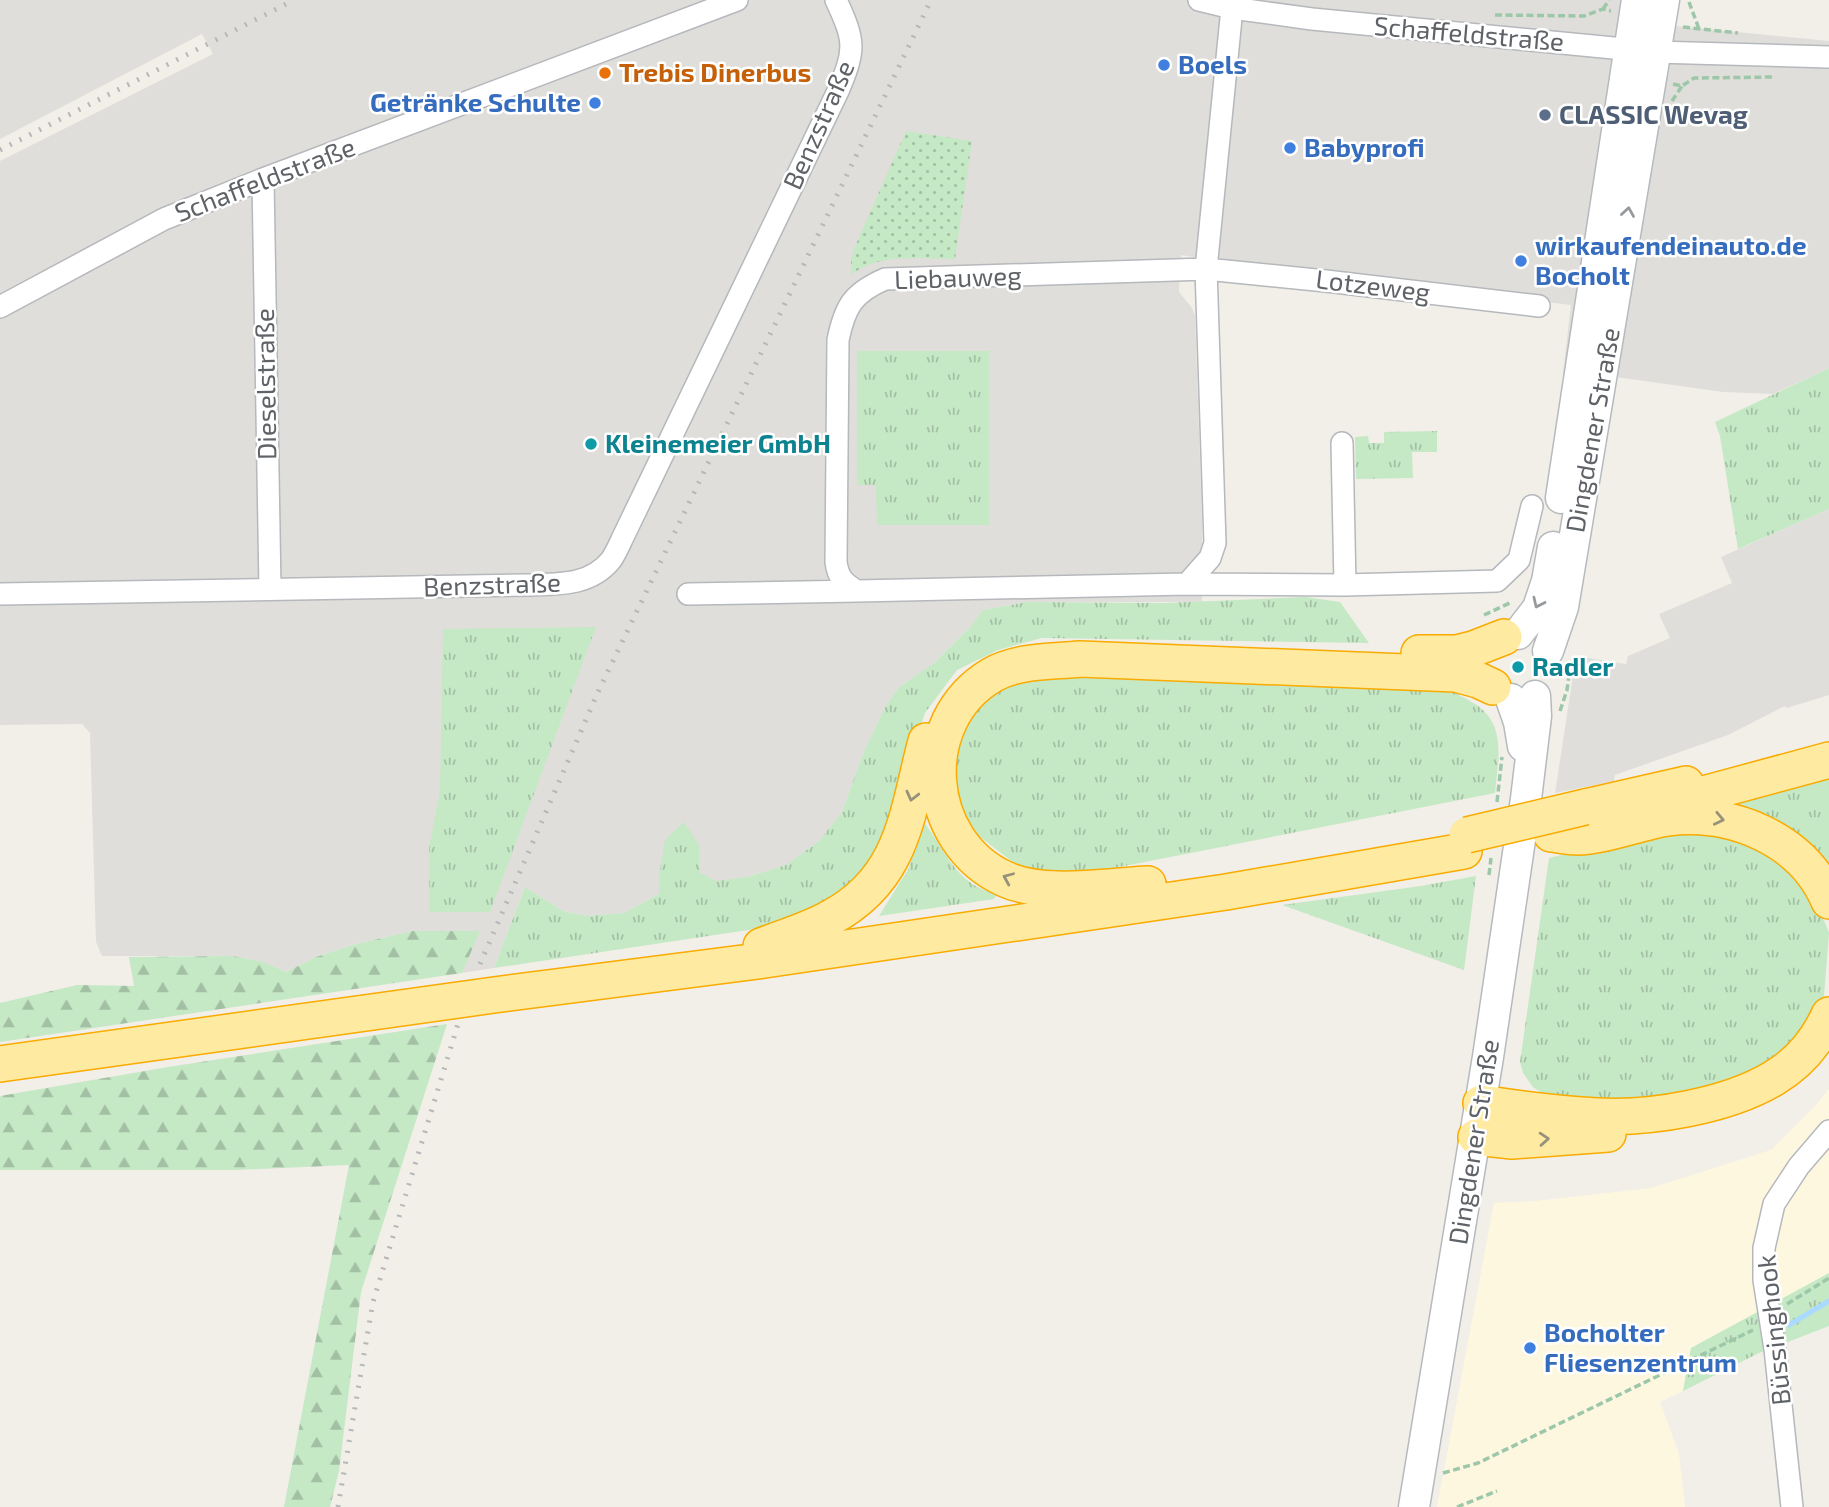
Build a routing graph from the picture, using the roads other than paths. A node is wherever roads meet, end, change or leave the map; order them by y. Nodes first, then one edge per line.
1 (737, 0) edge
2 (836, 0) edge
3 (1199, 0) edge
4 (1637, 0) edge
5 (1232, 8) junction
6 (1663, 11) edge
7 (1829, 57) edge
8 (1645, 60) junction
9 (262, 179) junction
10 (1206, 269) junction
11 (1539, 306) dead end
12 (0, 307) edge
13 (1342, 443) dead end
14 (1532, 506) dead end
15 (1187, 584) junction
16 (1345, 585) junction
17 (270, 589) junction
18 (857, 591) junction
19 (0, 594) edge
20 (688, 594) dead end
21 (1501, 629) junction
22 (1548, 651) junction
23 (1513, 694) junction
24 (1829, 748) edge
25 (1829, 760) edge
26 (1574, 826) junction
27 (1474, 846) junction
28 (1197, 882) junction
29 (1829, 901) edge
30 (761, 946) junction
31 (529, 990) junction
32 (1829, 1015) edge
33 (1829, 1042) edge
34 (0, 1064) edge
35 (1481, 1104) junction
36 (1829, 1131) edge
37 (1476, 1137) junction
38 (1414, 1507) edge
39 (1792, 1507) edge

1 - 9 street, Schaffeldstraße
2 - 17 street, Benzstraße
3 - 5 street, Schaffeldstraße
4 - 8 main road, Dingdener Straße
5 - 8 street, Schaffeldstraße
5 - 10 street
6 - 8 main road, Dingdener Straße
7 - 8 street, Schaffeldstraße
8 -> 21 main road, Dingdener Straße
22 -> 8 main road, Dingdener Straße
9 - 12 street, Schaffeldstraße
9 - 17 street, Dieselstraße
10 - 11 street, Lotzeweg
10 - 15 street
10 - 18 street, Liebauweg
13 - 16 street
14 - 16 street
15 - 16 street
15 - 18 street
17 - 19 street, Benzstraße
18 - 20 street
21 - 22 main road
21 - 23 main road, Dingdener Straße
21 -> 30 highway
22 - 23 main road, Dingdener Straße
28 -> 23 highway
23 - 35 main road, Dingdener Straße
24 - 26 highway
25 - 26 highway
26 - 27 highway, bridge
26 -> 29 highway
27 - 28 highway
27 - 31 highway
28 - 30 highway
30 - 31 highway
31 - 34 highway
32 - 35 highway
37 -> 33 highway
35 - 37 main road, Dingdener Straße
36 - 39 street, Büssinghook
37 - 38 main road, Dingdener Straße

